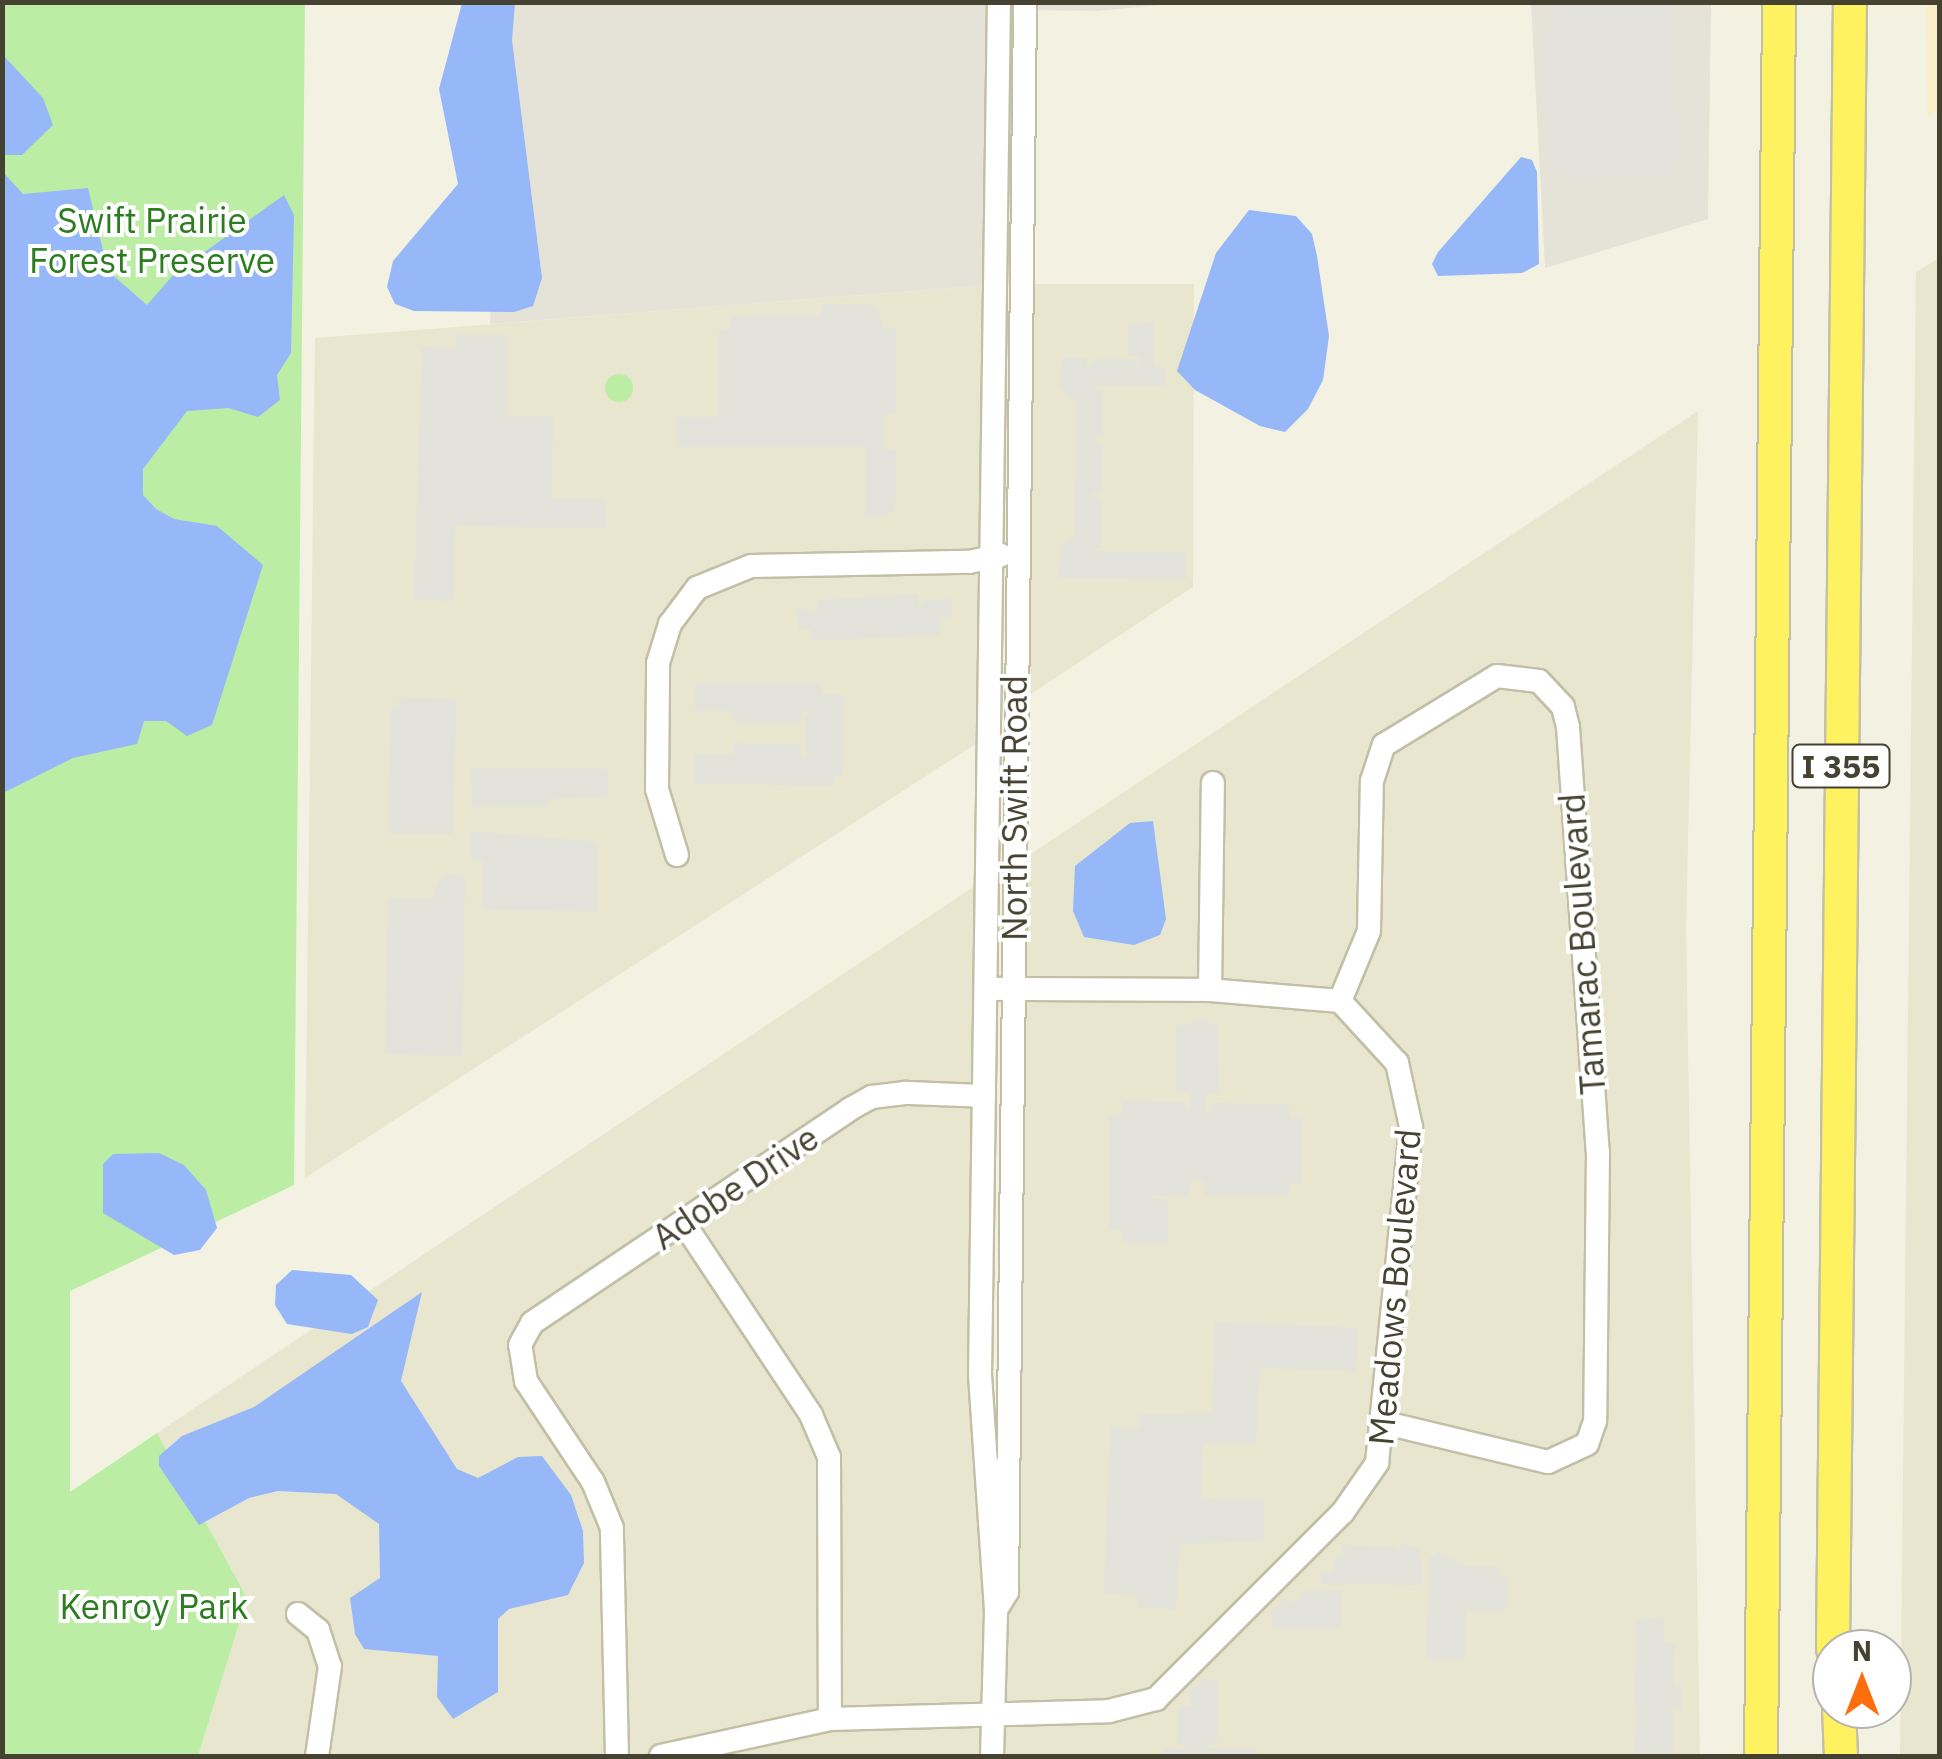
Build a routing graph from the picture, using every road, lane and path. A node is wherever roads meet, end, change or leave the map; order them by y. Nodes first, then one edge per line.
1 (999, 2) edge
2 (1025, 2) edge
3 (1780, 2) edge
4 (1850, 2) edge
5 (1865, 2) edge
6 (1848, 197) junction
7 (990, 555) junction
8 (1016, 555) junction
9 (1213, 783) dead end
10 (678, 855) dead end
11 (986, 988) junction
12 (1013, 989) junction
13 (1210, 990) junction
14 (1340, 1001) junction
15 (984, 1096) junction
16 (683, 1222) junction
17 (1385, 1423) junction
18 (996, 1610) junction
19 (298, 1614) dead end
20 (1833, 1629) edge
21 (994, 1712) junction
22 (830, 1719) junction
23 (1834, 1729) edge
24 (1838, 1729) edge
25 (317, 1756) edge
26 (617, 1756) edge
27 (661, 1756) edge
28 (992, 1756) edge
29 (1761, 1756) edge
30 (1832, 1756) edge
31 (1841, 1756) edge

1 - 7 street, North Swift Road
2 - 8 street, North Swift Road
3 - 29 highway, I 355
4 - 6 highway, I 355
5 - 6 highway
6 - 20 highway, I 355
7 - 8 street
7 - 10 street
7 - 11 street, North Swift Road
8 - 12 street, North Swift Road
9 - 13 street
11 - 12 street
11 - 15 street, North Swift Road
12 - 13 street
12 - 18 street, North Swift Road
13 - 14 street
14 - 17 street, Meadows Boulevard
14 - 17 street, Tamarac Boulevard
15 - 16 street, Adobe Drive
15 - 18 street, North Swift Road
16 - 22 street
16 - 26 street, Adobe Drive
17 - 21 street, Meadows Boulevard
18 - 21 street, North Swift Road
19 - 25 street
21 - 22 street, Meadows Boulevard
21 - 28 street, North Swift Road
22 - 27 street, Meadows Boulevard
23 - 30 highway
24 - 31 highway

